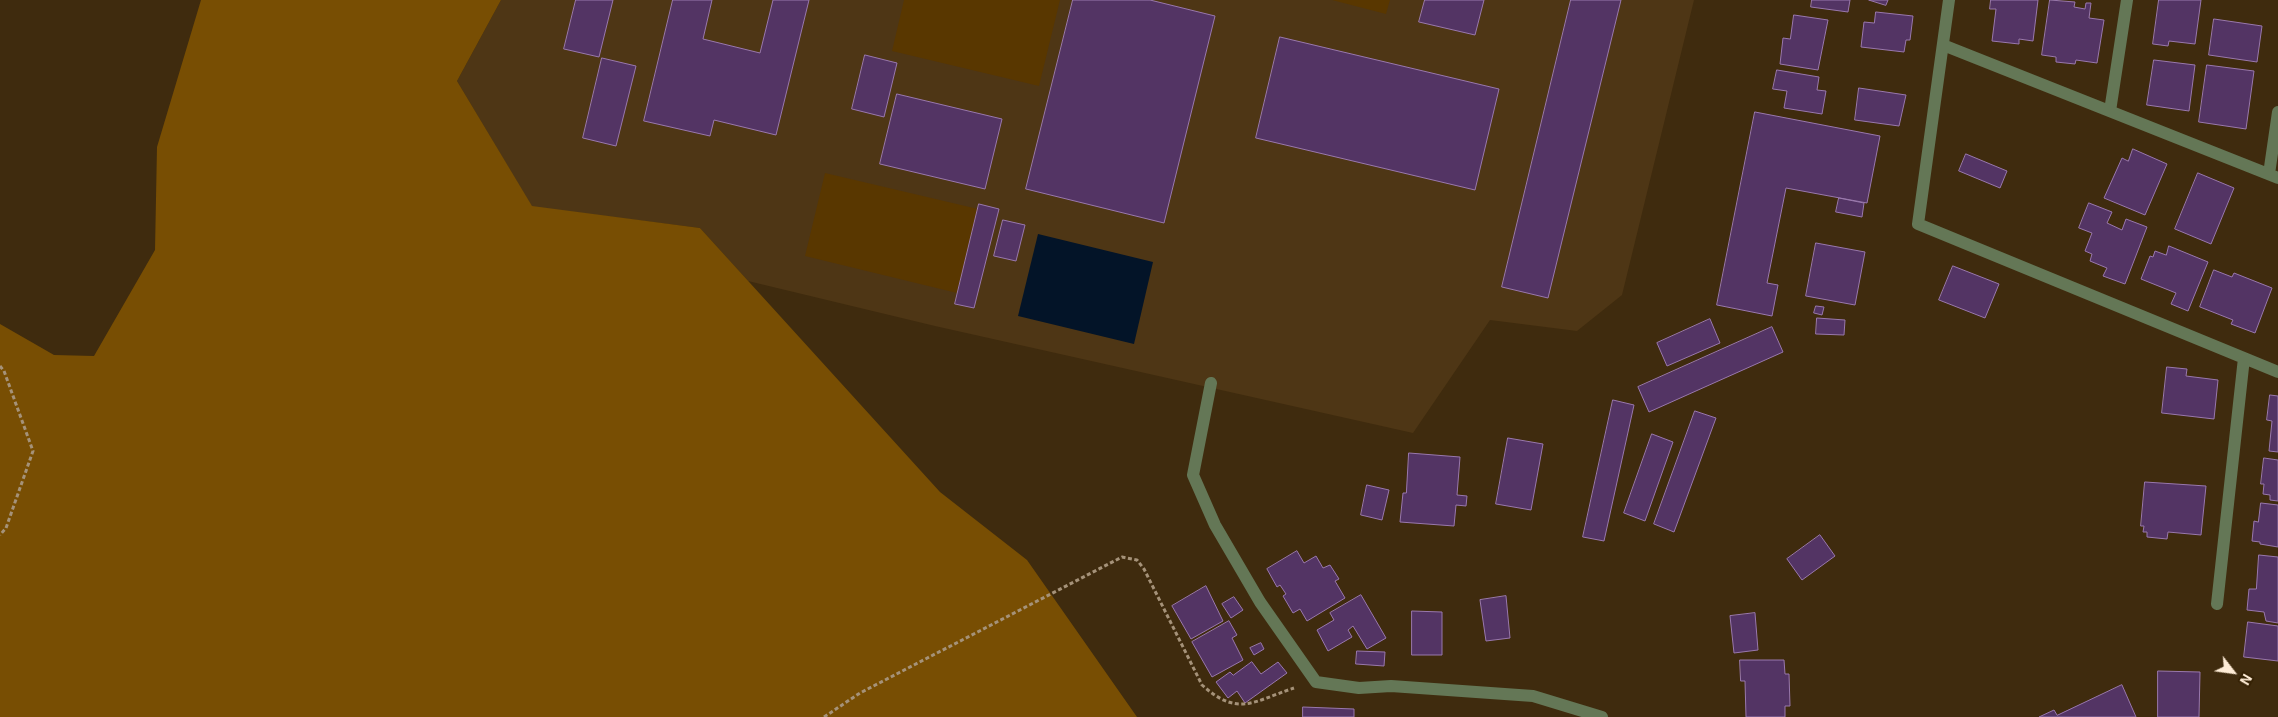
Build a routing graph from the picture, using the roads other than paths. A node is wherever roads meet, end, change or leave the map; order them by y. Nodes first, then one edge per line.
1 (1949, 0) edge
2 (2127, 0) edge
3 (1943, 45) junction
4 (2110, 111) junction
5 (2278, 112) edge
6 (2273, 176) edge
7 (2244, 358) junction
8 (2278, 372) edge
9 (1211, 382) dead end
10 (2217, 604) dead end
11 (1602, 717) edge

1 - 3 street
2 - 4 street
3 - 4 street
3 - 7 street
4 - 6 street
5 - 6 street
7 - 8 street
7 - 10 street
9 - 11 street

